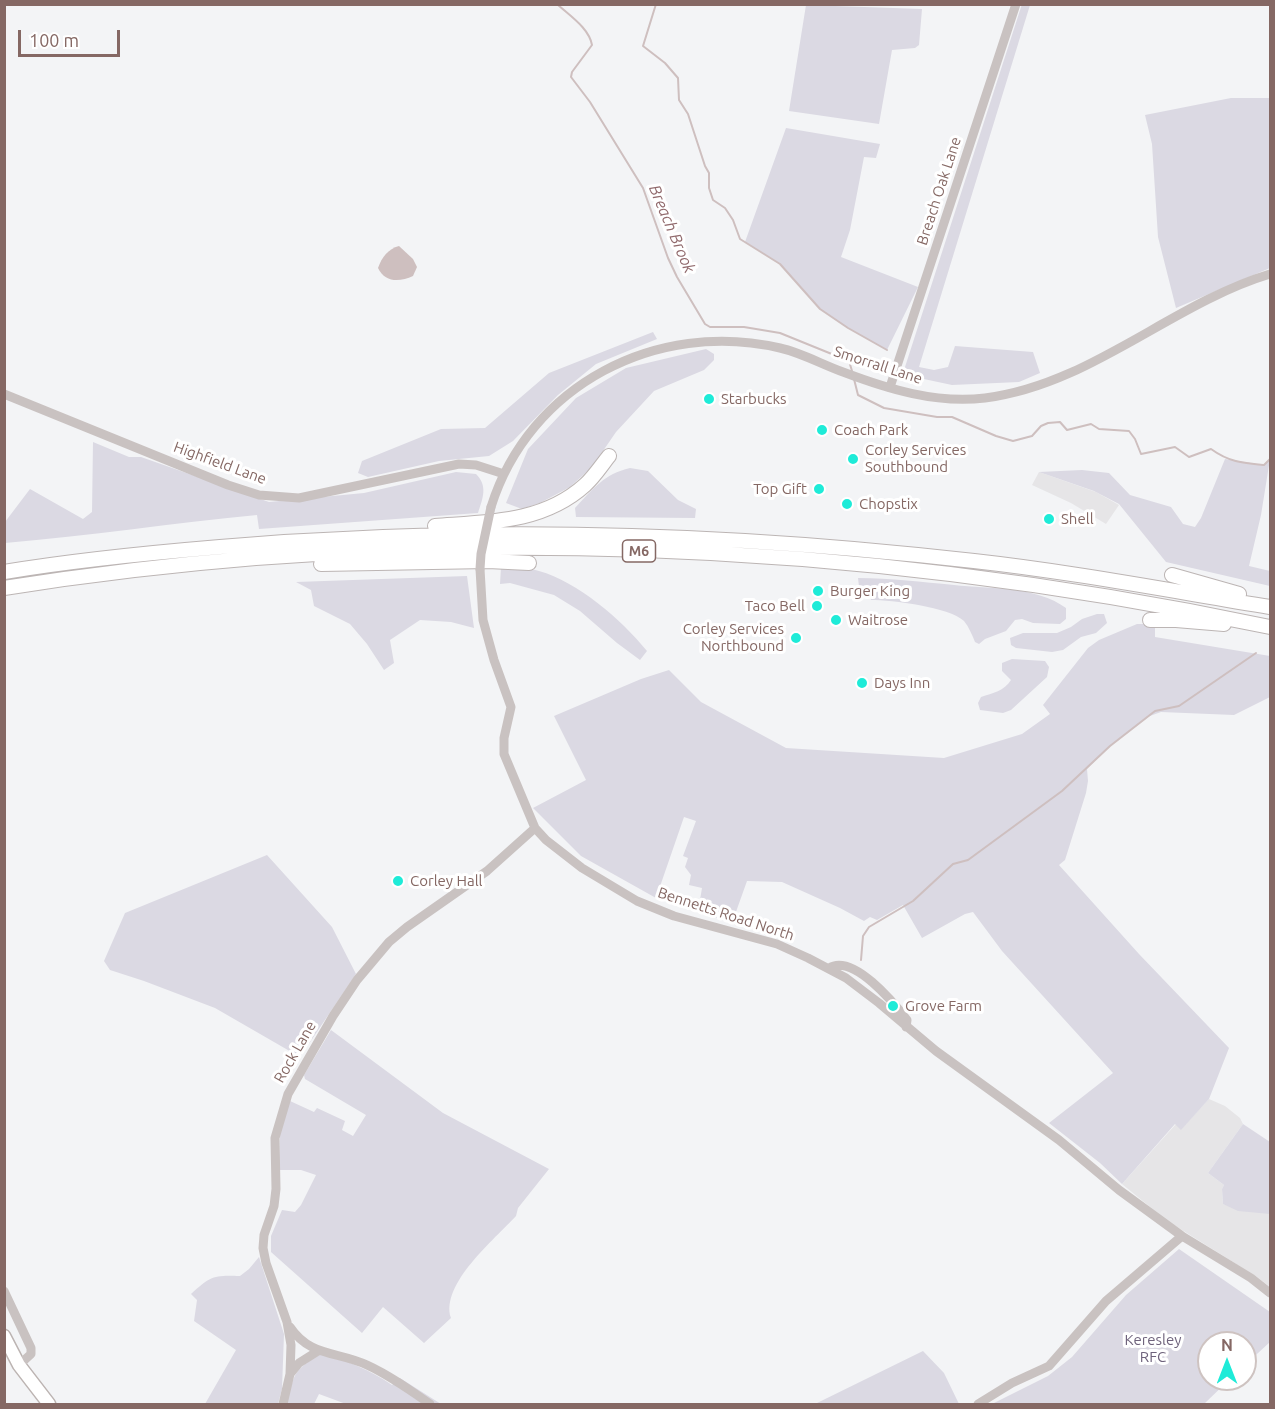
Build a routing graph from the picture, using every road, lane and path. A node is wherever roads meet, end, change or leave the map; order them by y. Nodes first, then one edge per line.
1 (1016, 4) edge
2 (1270, 274) edge
3 (890, 387) junction
4 (4, 394) edge
5 (609, 456) dead end
6 (504, 474) junction
7 (298, 540) junction
8 (529, 563) dead end
9 (4, 572) edge
10 (1172, 575) dead end
11 (88, 576) junction
12 (4, 588) edge
13 (1270, 605) edge
14 (1150, 620) dead end
15 (1270, 628) edge
16 (535, 828) junction
17 (1182, 1236) junction
18 (4, 1291) edge
19 (1270, 1293) edge
20 (287, 1322) junction
21 (4, 1336) edge
22 (318, 1351) junction
23 (19, 1365) junction
24 (290, 1374) junction
25 (50, 1404) edge
26 (283, 1404) edge
27 (430, 1404) edge
28 (978, 1404) edge

1 - 3 street, Breach Oak Lane
2 - 3 street, Smorrall Lane
3 - 6 street, Smorrall Lane
4 - 6 street, Highfield Lane
5 - 7 highway
6 - 16 street, Bennetts Road North, bridge
7 - 9 highway, M6
7 - 13 highway, M6
8 - 11 highway
10 - 13 highway
11 - 12 highway, M6
11 - 15 highway, M6
14 - 15 highway
16 - 17 street, Bennetts Road North
16 - 20 street, Rock Lane
17 - 19 street, Bennetts Road North
17 - 28 street
18 - 23 street
20 - 22 street
20 - 24 street, Rock Lane
21 - 23 main road
22 - 24 street
22 - 27 street
23 - 25 main road
24 - 26 street, Rock Lane

